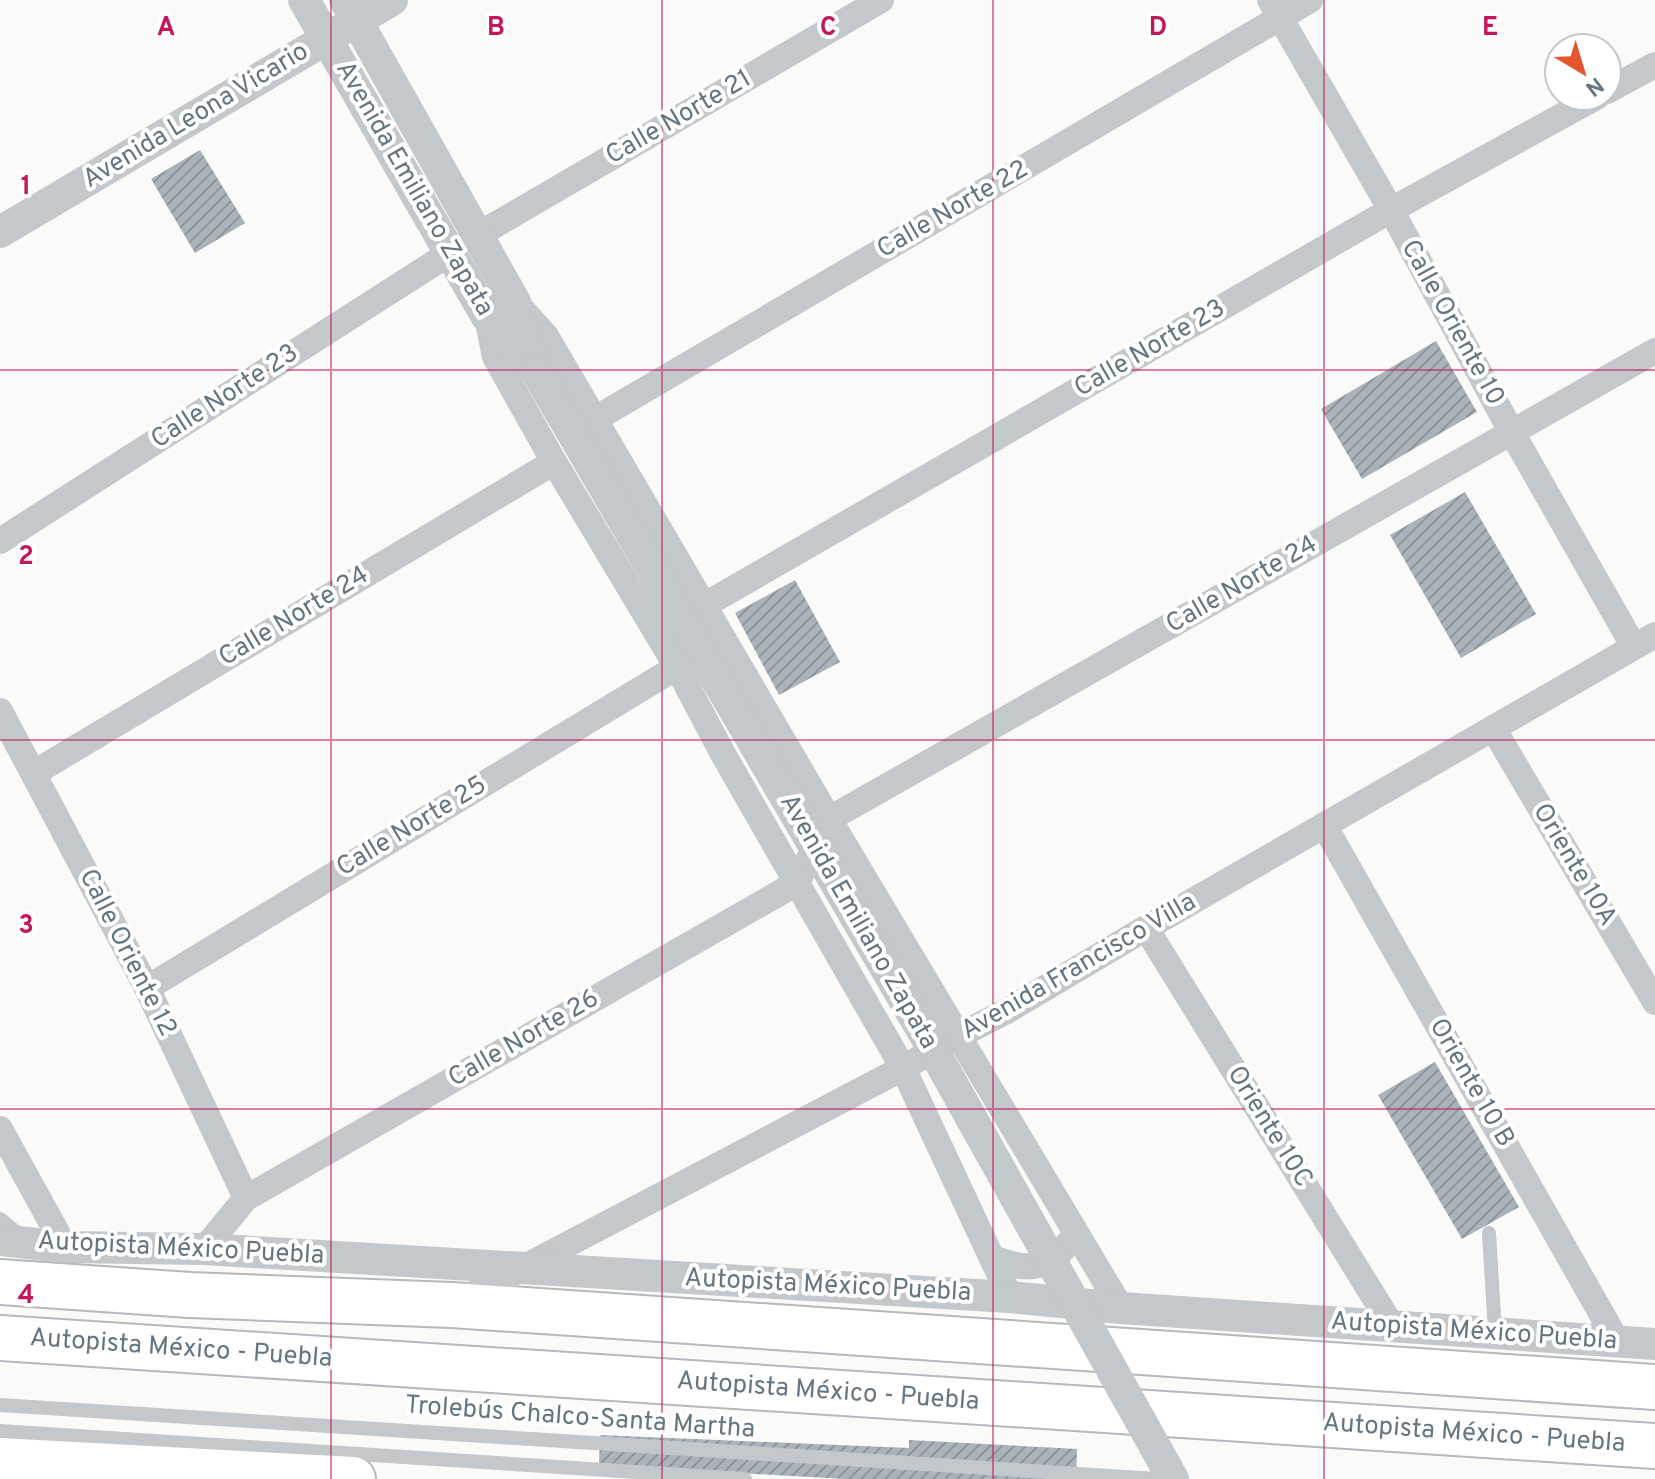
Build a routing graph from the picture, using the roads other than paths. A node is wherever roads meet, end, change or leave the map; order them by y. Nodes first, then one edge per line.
1 (304, 0) edge
2 (392, 0) edge
3 (881, 0) edge
4 (1310, 0) edge
5 (1275, 9) edge
6 (350, 10) edge
7 (326, 38) junction
8 (1655, 65) edge
9 (1623, 82) edge
10 (1569, 112) edge
11 (1391, 210) junction
12 (0, 232) edge
13 (478, 235) junction
14 (450, 253) junction
15 (515, 302) junction
16 (487, 317) junction
17 (1655, 351) edge
18 (535, 369) junction
19 (595, 419) junction
20 (1511, 431) junction
21 (554, 462) junction
22 (0, 541) edge
23 (703, 606) junction
24 (1644, 641) edge
25 (677, 667) junction
26 (0, 711) edge
27 (1493, 728) junction
28 (34, 773) junction
29 (829, 819) junction
30 (1324, 825) junction
31 (797, 883) junction
32 (1146, 928) junction
33 (147, 988) junction
34 (1655, 1002) edge
35 (958, 1036) junction
36 (903, 1068) junction
37 (0, 1129) edge
38 (246, 1198) junction
39 (0, 1219) edge
40 (1489, 1233) dead end
41 (1076, 1234) junction
42 (14, 1241) edge
43 (65, 1247) junction
44 (204, 1249) junction
45 (991, 1257) junction
46 (521, 1268) junction
47 (0, 1282) edge
48 (1010, 1297) junction
49 (452, 1305) junction
50 (1121, 1308) junction
51 (1392, 1326) junction
52 (1495, 1332) junction
53 (0, 1338) edge
54 (1617, 1341) junction
55 (1655, 1344) edge
56 (1655, 1387) edge
57 (0, 1405) edge
58 (0, 1431) edge
59 (1655, 1446) edge
60 (0, 1460) edge
61 (353, 1479) edge
62 (745, 1479) edge
63 (1157, 1479) edge
64 (1173, 1479) edge

1 - 7 street, Avenida Emiliano Zapata
2 - 6 street, Avenida Leona Vicario
3 - 13 street, Calle Norte 21
4 - 5 street, Calle Norte 22
5 - 11 street, Calle Oriente 10
5 - 19 street, Calle Norte 22
6 - 7 street, Avenida Leona Vicario
6 - 13 street, Avenida Emiliano Zapata
7 - 12 street, Avenida Leona Vicario
7 - 14 street, Avenida Emiliano Zapata
8 - 9 street
10 - 11 street, Calle Norte 23
11 - 20 street, Calle Oriente 10
11 - 23 street, Calle Norte 23
13 - 15 street, Avenida Emiliano Zapata
14 - 16 street, Avenida Emiliano Zapata
14 - 22 street, Calle Norte 23
15 - 18 street, Avenida Emiliano Zapata
15 - 19 street
16 - 18 street, Avenida Emiliano Zapata
16 - 21 street
17 - 20 street, Calle Norte 24
18 - 64 street, Avenida Emiliano Zapata, bridge
19 - 23 street
20 - 24 street, Calle Oriente 10
20 - 29 street, Calle Norte 24
21 - 25 street
21 - 28 street, Calle Norte 24
23 - 29 street
24 - 27 street, Avenida Francisco Villa
25 - 31 street
25 - 33 street, Calle Norte 25
26 - 28 street, Calle Oriente 12
27 - 30 street, Avenida Francisco Villa
27 - 34 street, Oriente 10A
28 - 33 street, Calle Oriente 12
29 - 31 street
29 - 35 street
30 - 32 street, Avenida Francisco Villa
30 - 54 street, Oriente 10 B
31 - 36 street
31 - 38 street, Calle Norte 26
32 - 35 street, Avenida Francisco Villa
32 - 51 street, Oriente 10C
33 - 38 street, Calle Oriente 12
35 - 36 street, Avenida Francisco Villa
35 - 41 street
36 - 45 street
36 - 46 street, Avenida Francisco Villa
37 - 43 street
38 - 44 street, Calle Norte 26
39 - 42 lane
40 - 52 lane
41 - 45 street
41 - 50 street
42 - 43 street, Autopista México Puebla
43 - 44 street, Autopista México Puebla
44 - 46 street, Autopista México Puebla
45 - 48 street
46 - 48 street, Autopista México Puebla
46 - 49 street, Avenida Francisco Villa
47 - 49 highway, Autopista México Puebla
48 - 50 street, Autopista México Puebla
49 - 56 highway, Autopista México Puebla
50 - 51 street, Autopista México Puebla
51 - 52 street, Autopista México Puebla
52 - 54 street, Autopista México Puebla
53 - 59 highway, Autopista México - Puebla
54 - 55 street, Autopista México Puebla
57 - 63 lane, Trolebús Chalco-Santa Martha
58 - 62 lane
60 - 61 highway

